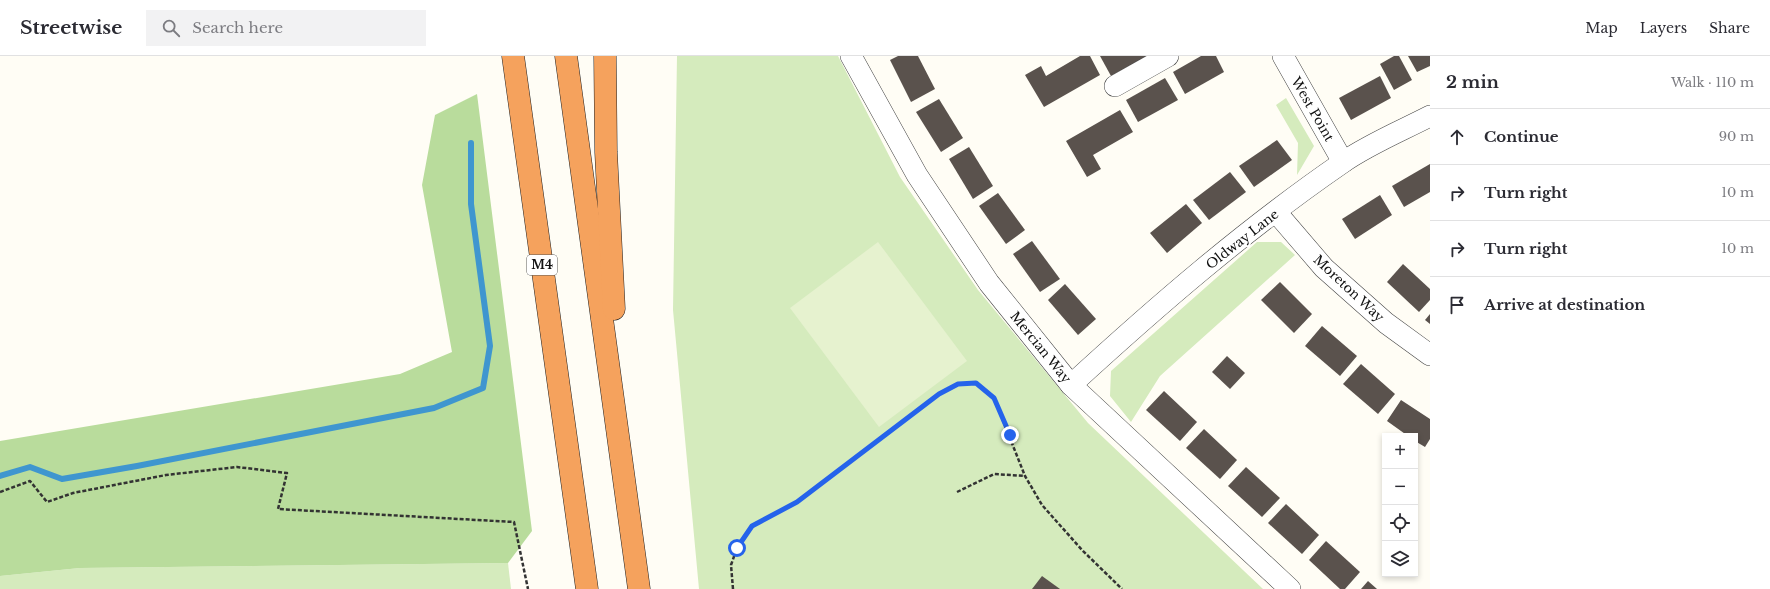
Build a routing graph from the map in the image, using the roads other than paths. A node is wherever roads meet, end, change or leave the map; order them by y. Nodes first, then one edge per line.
1 (513, 56) edge
2 (566, 56) edge
3 (605, 56) edge
4 (851, 56) edge
5 (1168, 56) edge
6 (1283, 56) edge
7 (1116, 86) dead end
8 (1430, 116) edge
9 (1343, 162) junction
10 (1276, 212) junction
11 (1430, 355) edge
12 (1071, 385) junction
13 (623, 470) junction
14 (587, 589) edge
15 (639, 589) edge
16 (1290, 589) edge

1 - 14 highway, M4
2 - 13 highway
3 - 13 highway
4 - 12 street, Mercian Way
5 - 7 street
6 - 9 street, West Point
8 - 9 street, Oldway Lane
9 - 10 street, Oldway Lane
10 - 11 street, Moreton Way
10 - 12 street, Oldway Lane
12 - 16 street, Mercian Way
13 - 15 highway

